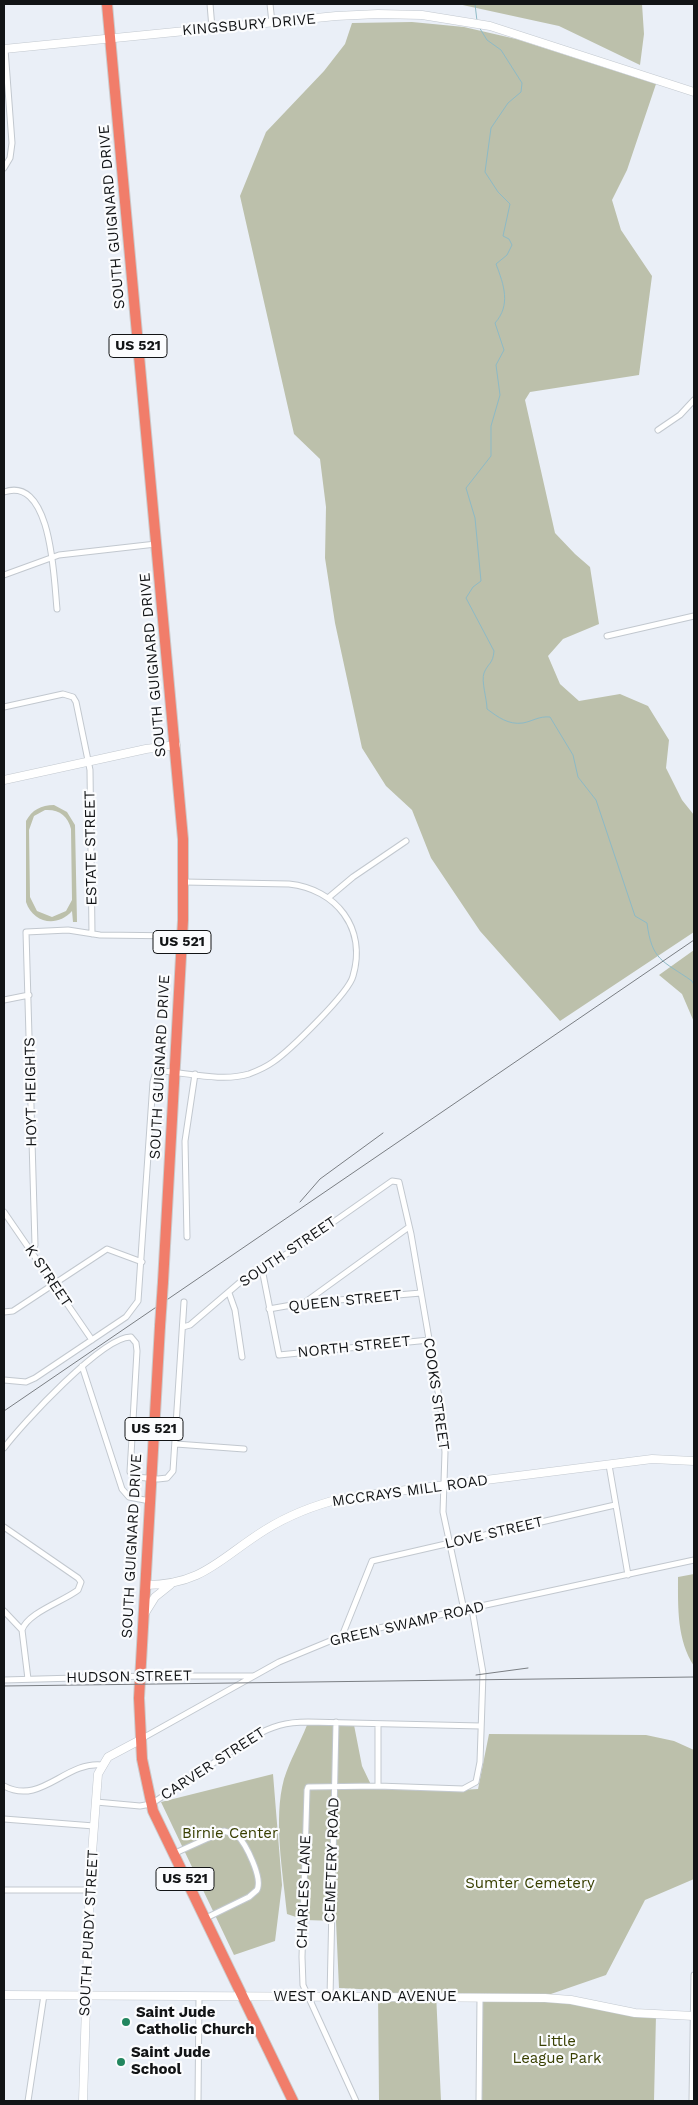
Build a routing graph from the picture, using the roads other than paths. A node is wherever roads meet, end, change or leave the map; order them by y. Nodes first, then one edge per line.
1 (107, 4) edge
2 (210, 4) edge
3 (270, 4) edge
4 (272, 23) junction
5 (212, 28) junction
6 (111, 39) junction
7 (4, 49) edge
8 (694, 92) edge
9 (7, 114) edge
10 (4, 168) edge
11 (694, 400) edge
12 (658, 430) dead end
13 (4, 492) edge
14 (157, 544) junction
15 (51, 558) junction
16 (4, 576) edge
17 (57, 609) dead end
18 (694, 616) edge
19 (607, 636) dead end
20 (4, 707) edge
21 (176, 745) junction
22 (88, 762) junction
23 (4, 780) edge
24 (406, 841) dead end
25 (184, 882) junction
26 (328, 898) junction
27 (92, 934) junction
28 (183, 936) junction
29 (29, 995) junction
30 (4, 1000) edge
31 (174, 1072) junction
32 (194, 1074) junction
33 (396, 1180) joint
34 (4, 1212) edge
35 (409, 1227) junction
36 (186, 1237) dead end
37 (32, 1252) junction
38 (142, 1262) junction
39 (262, 1269) junction
40 (54, 1284) junction
41 (229, 1293) junction
42 (421, 1293) junction
43 (184, 1302) dead end
44 (303, 1303) junction
45 (270, 1309) junction
46 (4, 1312) edge
47 (183, 1327) junction
48 (92, 1340) junction
49 (429, 1340) junction
50 (242, 1357) dead end
51 (82, 1366) junction
52 (4, 1380) edge
53 (176, 1444) junction
54 (4, 1448) edge
55 (244, 1449) dead end
56 (694, 1461) edge
57 (609, 1465) junction
58 (151, 1479) junction
59 (443, 1484) junction
60 (150, 1501) junction
61 (615, 1505) junction
62 (4, 1527) edge
63 (449, 1544) junction
64 (694, 1560) edge
65 (628, 1575) junction
66 (172, 1584) junction
67 (146, 1585) junction
68 (472, 1609) junction
69 (464, 1610) junction
70 (4, 1611) edge
71 (144, 1614) junction
72 (22, 1630) junction
73 (342, 1636) junction
74 (140, 1676) junction
75 (254, 1676) junction
76 (28, 1679) junction
77 (4, 1680) edge
78 (336, 1722) junction
79 (378, 1724) junction
80 (481, 1726) junction
81 (140, 1740) junction
82 (102, 1765) junction
83 (4, 1786) edge
84 (378, 1786) junction
85 (334, 1787) junction
86 (96, 1802) junction
87 (151, 1804) junction
88 (4, 1820) edge
89 (94, 1826) junction
90 (173, 1855) junction
91 (4, 1890) edge
92 (90, 1890) junction
93 (204, 1918) junction
94 (694, 1975) edge
95 (4, 1995) edge
96 (44, 1996) junction
97 (86, 1996) junction
98 (199, 1996) junction
99 (242, 1996) junction
100 (307, 1997) junction
101 (330, 1997) junction
102 (480, 1998) junction
103 (694, 2016) edge
104 (693, 2083) edge
105 (28, 2101) edge
106 (83, 2101) edge
107 (198, 2101) edge
108 (294, 2101) edge
109 (356, 2101) edge
110 (479, 2101) edge
111 (692, 2101) edge

1 - 6 highway, SOUTH GUIGNARD DRIVE / US 521
2 - 5 street
3 - 4 street
4 - 5 street, KINGSBURY DRIVE
4 - 8 street, KINGSBURY DRIVE
5 - 6 street, KINGSBURY DRIVE
6 - 7 street, KINGSBURY DRIVE
6 - 14 highway, SOUTH GUIGNARD DRIVE / US 521
7 - 9 street
9 - 10 street
11 - 12 street
13 - 15 street
14 - 15 street
14 - 21 highway, SOUTH GUIGNARD DRIVE / US 521
15 - 16 street
15 - 17 street
18 - 19 street
20 - 22 street, ESTATE STREET
21 - 22 street
21 - 25 highway, SOUTH GUIGNARD DRIVE / US 521
22 - 23 street
22 - 27 street, ESTATE STREET
24 - 26 street
25 - 26 street
25 - 28 highway, SOUTH GUIGNARD DRIVE / US 521
26 - 32 street
27 - 28 street
27 - 29 street, HOYT HEIGHTS
28 - 31 highway, SOUTH GUIGNARD DRIVE / US 521
29 - 30 street
29 - 37 street, HOYT HEIGHTS
31 - 32 street
31 - 38 street
31 - 58 highway, SOUTH GUIGNARD DRIVE / US 521, bridge
32 - 36 street
33 - 35 street, COOKS STREET
33 - 39 street, SOUTH STREET
34 - 37 street, K STREET
35 - 42 street, COOKS STREET
35 - 44 street
37 - 40 street, K STREET
38 - 40 street
38 - 48 street
39 - 41 street, SOUTH STREET
39 - 45 street
40 - 46 street
40 - 48 street, K STREET
41 - 47 street, SOUTH STREET
41 - 50 street
42 - 44 street, QUEEN STREET
42 - 49 street, COOKS STREET
43 - 47 street
44 - 45 street, QUEEN STREET
45 - 49 street, NORTH STREET
47 - 53 street
48 - 52 street
49 - 59 street, COOKS STREET
51 - 54 street
51 - 58 street
51 - 60 street
53 - 55 street
53 - 58 street
56 - 57 street, MCCRAYS MILL ROAD
57 - 59 street, MCCRAYS MILL ROAD
57 - 61 street
58 - 60 highway, SOUTH GUIGNARD DRIVE / US 521
59 - 63 street, COOKS STREET
59 - 66 street, MCCRAYS MILL ROAD
60 - 67 highway, SOUTH GUIGNARD DRIVE / US 521
61 - 63 street, LOVE STREET
61 - 65 street
62 - 72 street
63 - 69 street, COOKS STREET
63 - 73 street, LOVE STREET
64 - 65 street, GREEN SWAMP ROAD
65 - 68 street, GREEN SWAMP ROAD
66 - 67 street, MCCRAYS MILL ROAD
66 - 71 street
67 - 71 highway, SOUTH GUIGNARD DRIVE / US 521
68 - 69 street, GREEN SWAMP ROAD
68 - 80 street
69 - 73 street, GREEN SWAMP ROAD
70 - 72 street
71 - 74 highway, SOUTH GUIGNARD DRIVE / US 521
72 - 76 street
73 - 75 street, GREEN SWAMP ROAD
74 - 75 street, HUDSON STREET
74 - 76 street, HUDSON STREET
74 - 81 highway, SOUTH GUIGNARD DRIVE / US 521
75 - 81 street, GREEN SWAMP ROAD
76 - 77 street, HUDSON STREET
78 - 79 street, CARVER STREET
78 - 85 street, CEMETERY ROAD
78 - 87 street, CARVER STREET
79 - 80 street, CARVER STREET
79 - 84 street
80 - 84 street
81 - 82 street
81 - 87 highway, SOUTH GUIGNARD DRIVE / US 521
82 - 83 street
82 - 86 street, SOUTH PURDY STREET
84 - 85 street
85 - 100 street, CHARLES LANE
85 - 101 street, CEMETERY ROAD
86 - 87 street, CARVER STREET
86 - 89 street, SOUTH PURDY STREET
87 - 90 highway, SOUTH GUIGNARD DRIVE / US 521
88 - 89 street
89 - 92 street, SOUTH PURDY STREET
90 - 93 highway, SOUTH GUIGNARD DRIVE / US 521
90 - 93 street
91 - 92 street
92 - 97 street, SOUTH PURDY STREET
93 - 99 highway, SOUTH GUIGNARD DRIVE / US 521
94 - 103 street
95 - 96 street, WEST OAKLAND AVENUE
96 - 97 street, WEST OAKLAND AVENUE
96 - 105 street
97 - 98 street, WEST OAKLAND AVENUE
97 - 106 street, SOUTH PURDY STREET
98 - 99 street, WEST OAKLAND AVENUE
98 - 107 street
99 - 100 street, WEST OAKLAND AVENUE
99 - 108 highway, SOUTH GUIGNARD DRIVE / US 521
100 - 101 street, WEST OAKLAND AVENUE
100 - 109 street, CHARLES LANE
101 - 102 street, WEST OAKLAND AVENUE
102 - 103 street, WEST OAKLAND AVENUE
102 - 110 street
103 - 104 street
104 - 111 street

